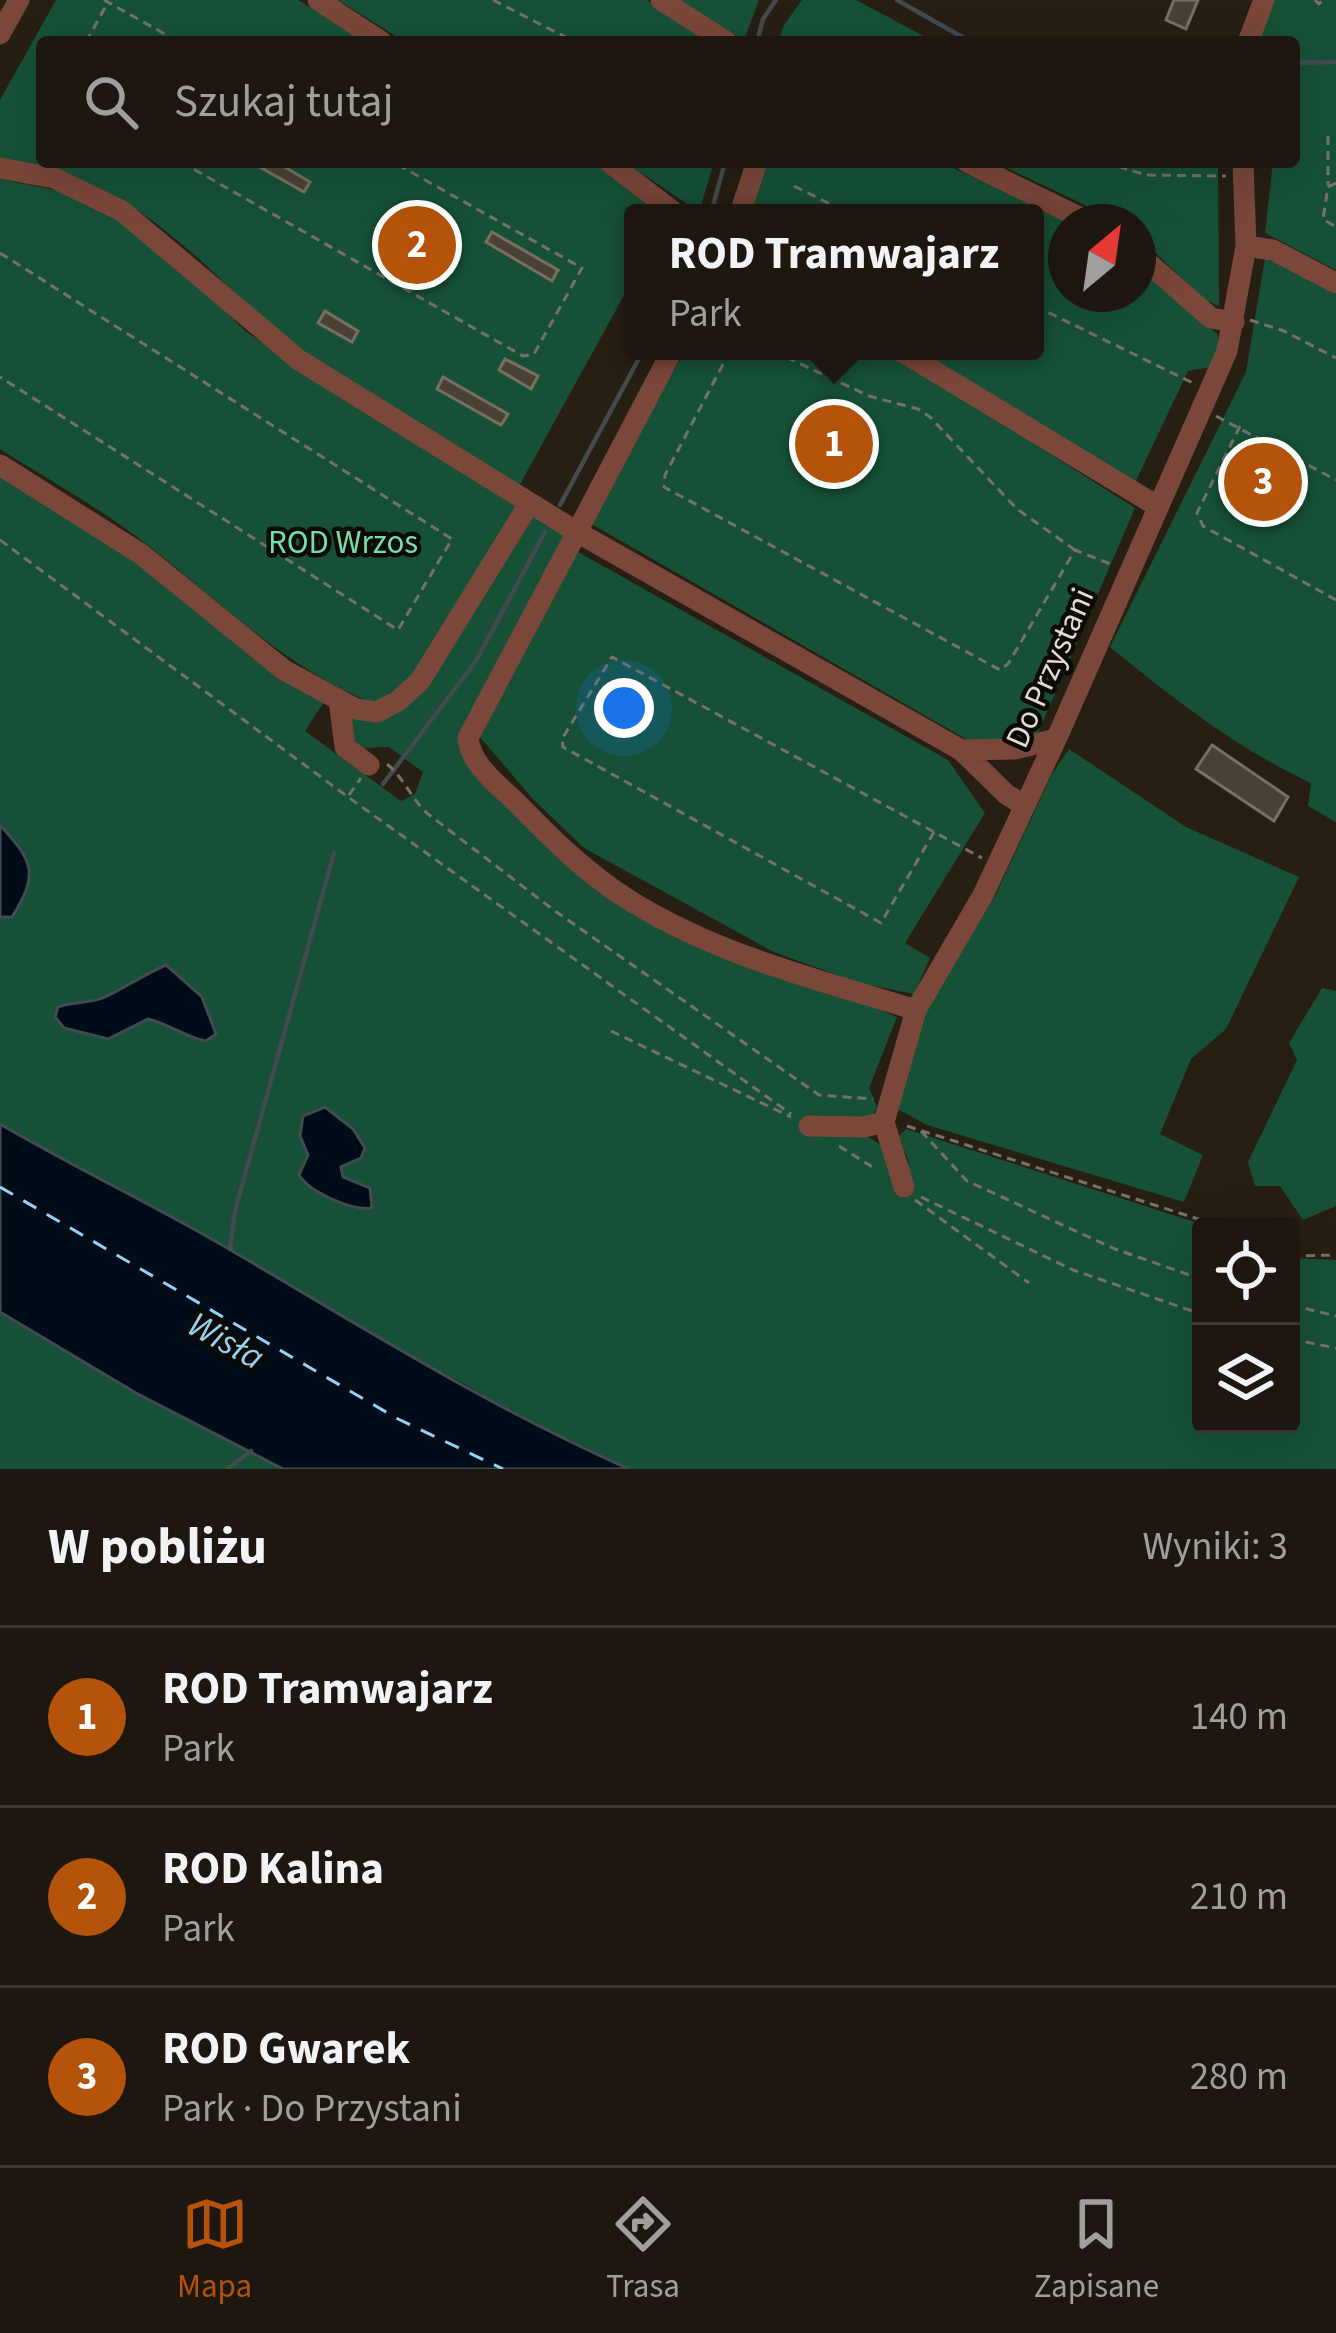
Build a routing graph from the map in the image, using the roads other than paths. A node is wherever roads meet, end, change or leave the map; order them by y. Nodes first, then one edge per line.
1 (19, 0) edge
2 (318, 0) edge
3 (661, 0) edge
4 (1264, 0) edge
5 (0, 34) edge
6 (373, 36) edge
7 (718, 36) edge
8 (1251, 36) edge
9 (617, 168) edge
10 (755, 168) edge
11 (979, 168) edge
12 (1243, 168) edge
13 (0, 169) edge
14 (664, 204) edge
15 (743, 204) edge
16 (1052, 204) edge
17 (1246, 246) junction
18 (1156, 270) edge
19 (1336, 284) edge
20 (1244, 321) junction
21 (667, 360) edge
22 (916, 360) edge
23 (0, 465) edge
24 (529, 505) junction
25 (1157, 506) junction
26 (577, 532) junction
27 (339, 700) junction
28 (1056, 739) junction
29 (961, 751) junction
30 (373, 767) road end
31 (1025, 806) junction
32 (916, 1010) junction
33 (887, 1111) junction
34 (809, 1126) road end
35 (904, 1187) road end

1 - 5 street
2 - 6 street
3 - 7 street
4 - 8 street
9 - 14 street
10 - 15 street
11 - 16 street
12 - 17 street, Do Przystani
13 - 24 street
17 - 19 street
17 - 20 street, Do Przystani
18 - 20 street
20 - 25 street, Do Przystani
21 - 26 street
22 - 25 street
23 - 27 street
24 - 26 street
24 - 27 street
25 - 28 street, Do Przystani
26 - 29 street
26 - 32 street
27 - 30 street
28 - 29 street
28 - 31 street, Do Przystani
29 - 31 street
31 - 32 street, Do Przystani
32 - 33 street, Do Przystani
33 - 34 street
33 - 35 street

